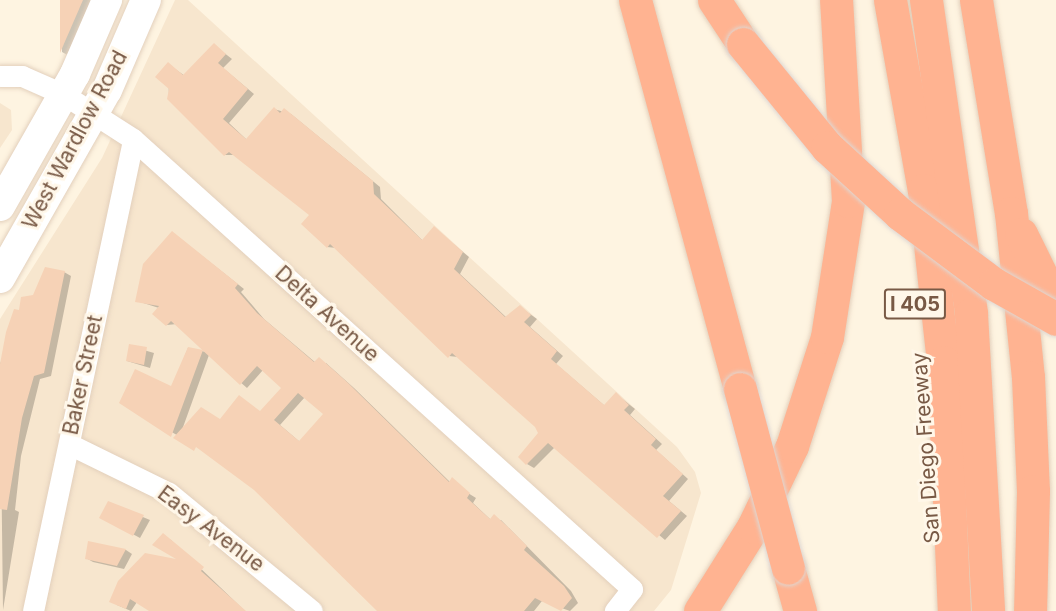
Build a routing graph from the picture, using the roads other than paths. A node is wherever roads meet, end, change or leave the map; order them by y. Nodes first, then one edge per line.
1 (106, 0) edge
2 (146, 0) edge
3 (635, 0) edge
4 (714, 0) edge
5 (836, 0) edge
6 (869, 0) edge
7 (890, 0) edge
8 (905, 0) edge
9 (926, 0) edge
10 (976, 0) edge
11 (0, 76) edge
12 (63, 94) junction
13 (94, 113) junction
14 (133, 139) junction
15 (0, 206) edge
16 (1011, 213) junction
17 (0, 278) edge
18 (1056, 305) edge
19 (1056, 319) edge
20 (69, 444) junction
21 (33, 611) edge
22 (312, 611) edge
23 (615, 611) edge
24 (700, 611) edge
25 (800, 611) edge
26 (934, 611) edge
27 (954, 611) edge
28 (967, 611) edge
29 (988, 611) edge
30 (1030, 611) edge

1 - 12 main road, West Wardlow Road
2 - 13 main road, West Wardlow Road
3 - 25 highway, bridge
4 - 19 highway, bridge
5 - 24 highway
6 - 26 highway, San Diego Freeway / I 405
7 - 27 highway
8 - 28 highway
9 - 29 highway, I 405
10 - 16 highway
11 - 12 street, Delta Avenue
12 - 13 street, Delta Avenue
12 - 15 main road, West Wardlow Road
13 - 14 street, Delta Avenue
13 - 17 main road, West Wardlow Road
14 - 20 street, Baker Street
14 - 23 street, Delta Avenue
16 - 18 highway
16 - 30 highway
20 - 21 street, Baker Street
20 - 22 street, Easy Avenue

